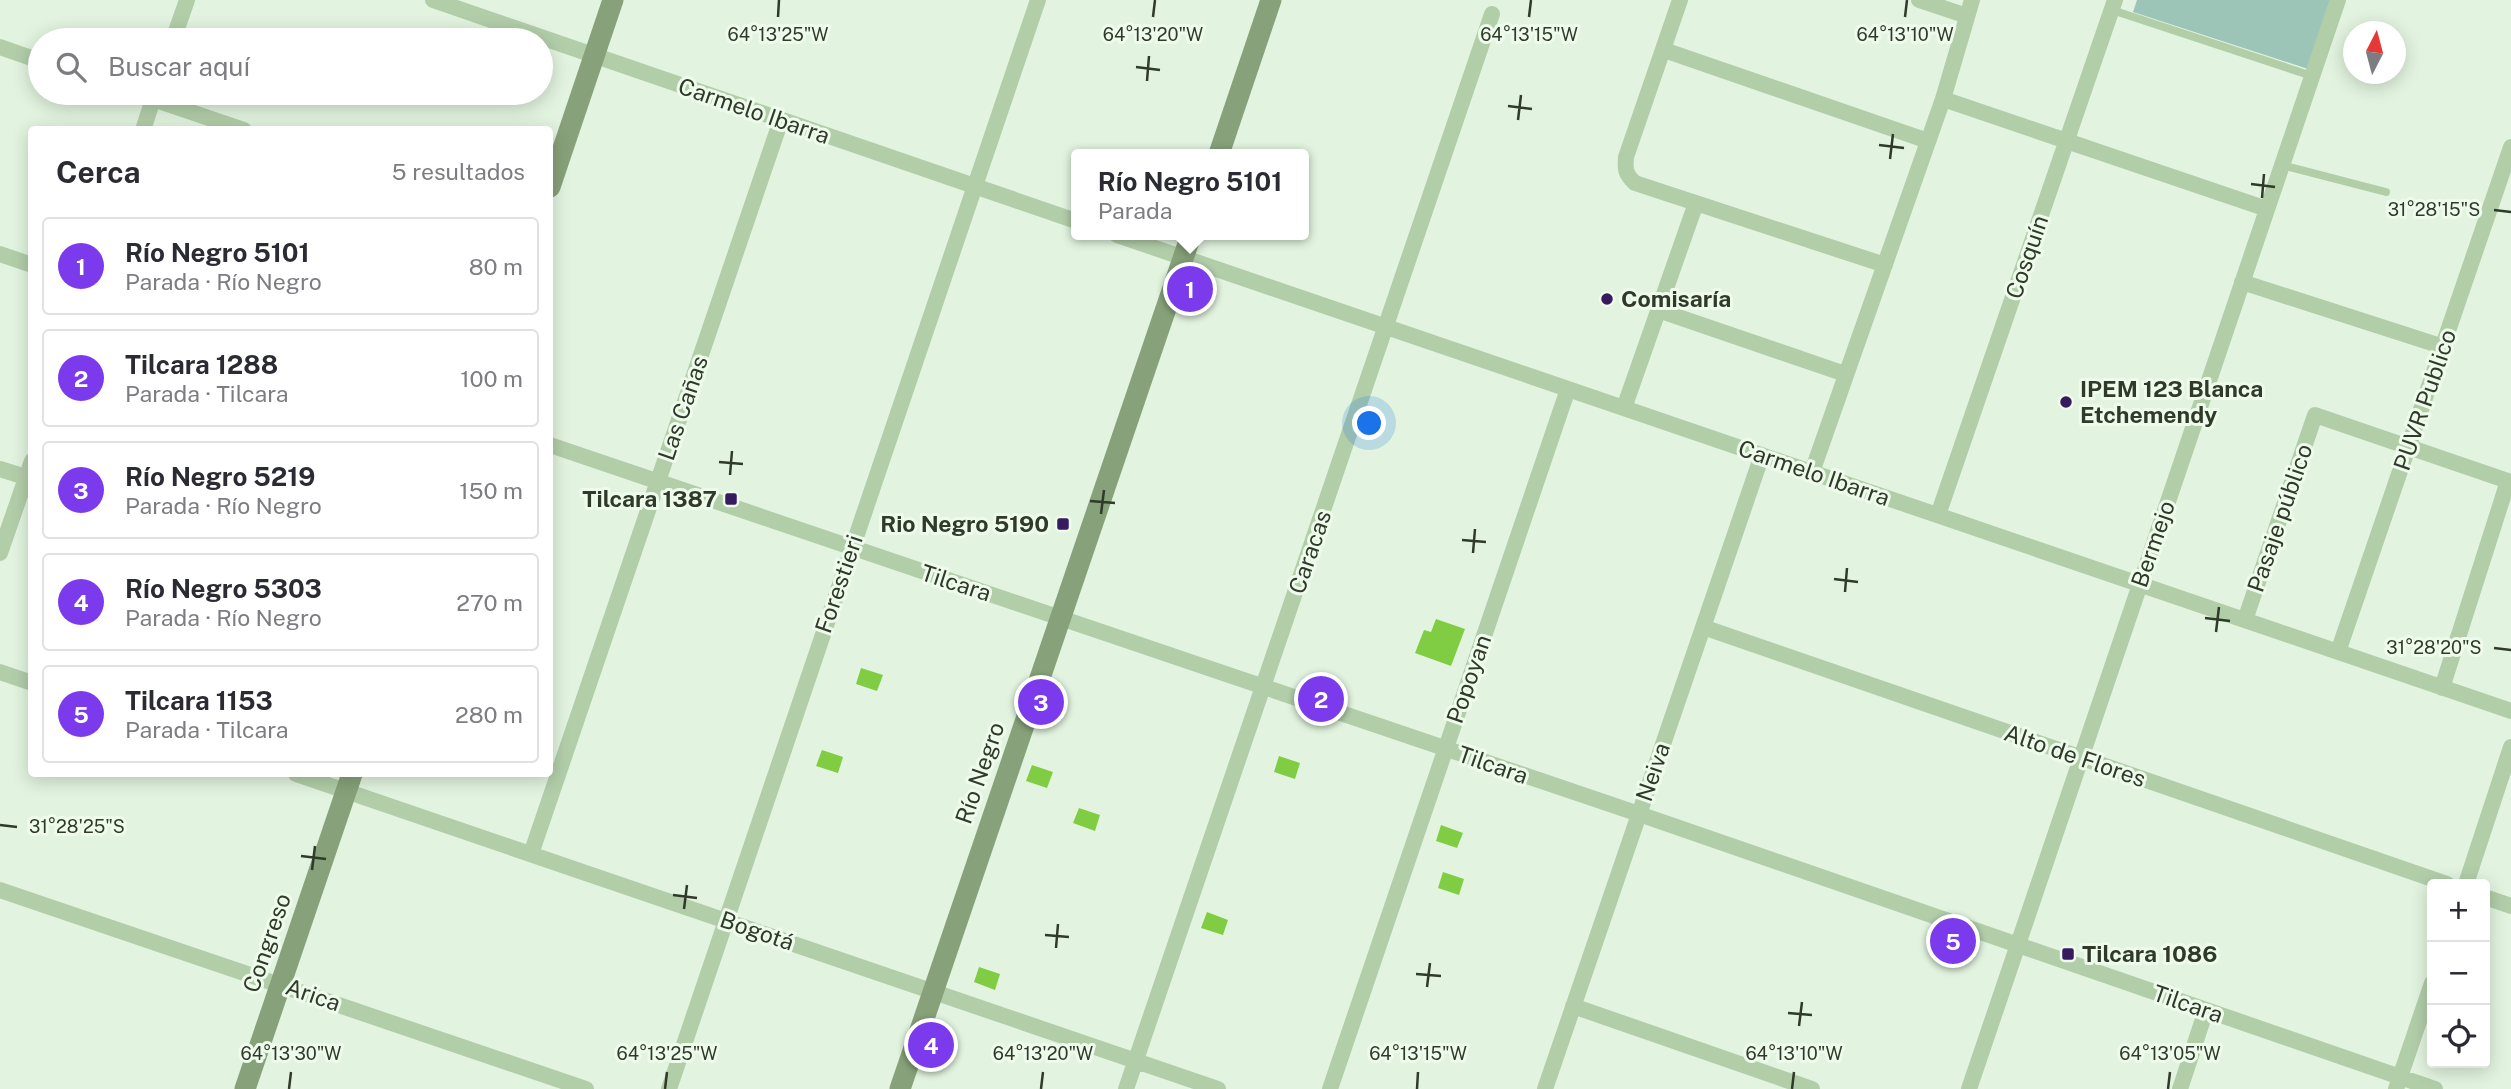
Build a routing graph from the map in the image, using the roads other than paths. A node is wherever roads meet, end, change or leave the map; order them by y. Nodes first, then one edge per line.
1 (187, 0) edge
2 (433, 0) edge
3 (613, 0) edge
4 (1038, 0) edge
5 (1271, 0) edge
6 (1680, 0) edge
7 (1919, 0) edge
8 (1972, 0) edge
9 (2338, 0) edge
10 (2114, 5) edge
11 (1492, 14) dead end
12 (1967, 16) junction
13 (177, 28) edge
14 (512, 28) edge
15 (553, 42) edge
16 (0, 47) edge
17 (1664, 50) junction
18 (28, 57) edge
19 (594, 57) junction
20 (2312, 76) junction
21 (1943, 99) junction
22 (151, 105) edge
23 (178, 105) edge
24 (781, 120) junction
25 (144, 126) edge
26 (233, 126) edge
27 (1928, 141) junction
28 (2066, 142) junction
29 (2511, 147) edge
30 (1221, 149) edge
31 (2282, 165) junction
32 (553, 178) edge
33 (975, 186) junction
34 (2386, 192) dead end
35 (1696, 203) junction
36 (2267, 209) junction
37 (1071, 219) edge
38 (1132, 240) edge
39 (1189, 240) edge
40 (0, 254) edge
41 (1184, 257) junction
42 (28, 264) edge
43 (1885, 265) junction
44 (2242, 282) junction
45 (1658, 310) junction
46 (1387, 327) junction
47 (2444, 347) junction
48 (1845, 374) junction
49 (1568, 389) junction
50 (1624, 408) junction
51 (553, 446) edge
52 (2409, 447) junction
53 (1762, 455) junction
54 (0, 469) edge
55 (1812, 472) junction
56 (28, 478) edge
57 (28, 481) edge
58 (658, 482) junction
59 (1938, 515) junction
60 (852, 548) junction
61 (0, 553) edge
62 (2140, 584) junction
63 (1061, 618) junction
64 (2245, 620) junction
65 (1703, 627) junction
66 (2338, 652) junction
67 (0, 672) edge
68 (28, 682) edge
69 (1263, 687) junction
70 (2442, 688) junction
71 (2511, 711) edge
72 (2511, 747) edge
73 (1445, 749) junction
74 (2082, 758) junction
75 (316, 777) edge
76 (349, 782) edge
77 (1639, 814) junction
78 (531, 854) junction
79 (2433, 879) edge
80 (2468, 879) edge
81 (0, 890) edge
82 (2490, 899) edge
83 (2511, 906) edge
84 (726, 920) junction
85 (2018, 946) junction
86 (281, 984) junction
87 (933, 991) junction
88 (2427, 998) edge
89 (1573, 1006) junction
90 (2206, 1010) junction
91 (1136, 1061) junction
92 (2399, 1083) edge
93 (246, 1089) edge
94 (586, 1089) edge
95 (669, 1089) edge
96 (900, 1089) edge
97 (1126, 1089) edge
98 (1218, 1089) edge
99 (1330, 1089) edge
100 (1545, 1089) edge
101 (1812, 1089) edge
102 (1969, 1089) edge
103 (2180, 1089) edge
104 (2435, 1089) edge

1 - 13 street
2 - 14 street, Carmelo Ibarra
3 - 19 main road
4 - 33 street, Forestieri
5 - 30 main road
6 - 17 street
7 - 12 street
8 - 12 street
9 - 20 street, Bermejo
10 - 20 lane
10 - 28 street, Cosquín
11 - 46 street, Caracas
12 - 21 street
15 - 19 street, Carmelo Ibarra
16 - 18 street
17 - 27 street
17 - 35 street
19 - 24 street, Carmelo Ibarra
19 - 32 main road
20 - 31 street, Bermejo
21 - 27 street
21 - 28 street
22 - 25 street
23 - 26 street
24 - 33 street, Carmelo Ibarra
24 - 58 street, Las Cañas
27 - 43 street
28 - 36 street
28 - 59 street, Cosquín
29 - 47 street, PUVR Publico
31 - 34 lane
31 - 36 street, Bermejo
33 - 37 street, Carmelo Ibarra
33 - 60 street, Forestieri
35 - 43 street
35 - 45 street
36 - 44 street, Bermejo
38 - 41 street, Carmelo Ibarra
39 - 41 main road, Río Negro
40 - 42 street
41 - 46 street, Carmelo Ibarra
41 - 63 main road, Río Negro
43 - 48 street
44 - 47 street
44 - 62 street, Bermejo
45 - 48 street
45 - 50 street
46 - 49 street, Carmelo Ibarra
46 - 69 street, Caracas
47 - 52 street, PUVR Publico
48 - 55 street
49 - 50 street, Carmelo Ibarra
49 - 73 street, Popoyan
50 - 53 street, Carmelo Ibarra
51 - 58 street, Tilcara
52 - 64 street, Pasaje público
52 - 66 street, PUVR Publico
52 - 70 street
53 - 55 street, Carmelo Ibarra
53 - 65 street, Neiva
54 - 56 street
55 - 59 street, Carmelo Ibarra
57 - 61 street
58 - 60 street, Tilcara
58 - 78 street, Las Cañas
59 - 62 street, Carmelo Ibarra
60 - 63 street, Tilcara
60 - 84 street, Forestieri
62 - 64 street, Carmelo Ibarra
62 - 74 street, Bermejo
63 - 69 street, Tilcara
63 - 87 main road, Río Negro
64 - 66 street, Carmelo Ibarra
65 - 74 street, Alto de Flores
65 - 77 street, Neiva
66 - 70 street, Carmelo Ibarra
67 - 68 street
69 - 73 street, Tilcara
69 - 91 street, Caracas
70 - 71 street, Carmelo Ibarra
72 - 80 street
73 - 77 street, Tilcara
73 - 99 street, Popoyan
74 - 79 street, Alto de Flores
74 - 85 street, Bermejo
75 - 76 street, Bogotá
76 - 78 street, Bogotá
76 - 86 main road, Congreso
77 - 85 street, Tilcara
77 - 89 street, Neiva
78 - 84 street, Bogotá
81 - 86 street, Arica
82 - 83 street
84 - 87 street, Bogotá
84 - 95 street, Forestieri
85 - 90 street, Tilcara
85 - 102 street, Bermejo
86 - 93 main road, Congreso
86 - 94 street, Arica
87 - 91 street, Bogotá
87 - 96 main road, Río Negro
88 - 92 street
89 - 100 street, Neiva
89 - 101 street
90 - 92 street, Tilcara
90 - 103 street
91 - 97 street, Caracas
91 - 98 street, Bogotá
92 - 104 street, Tilcara

